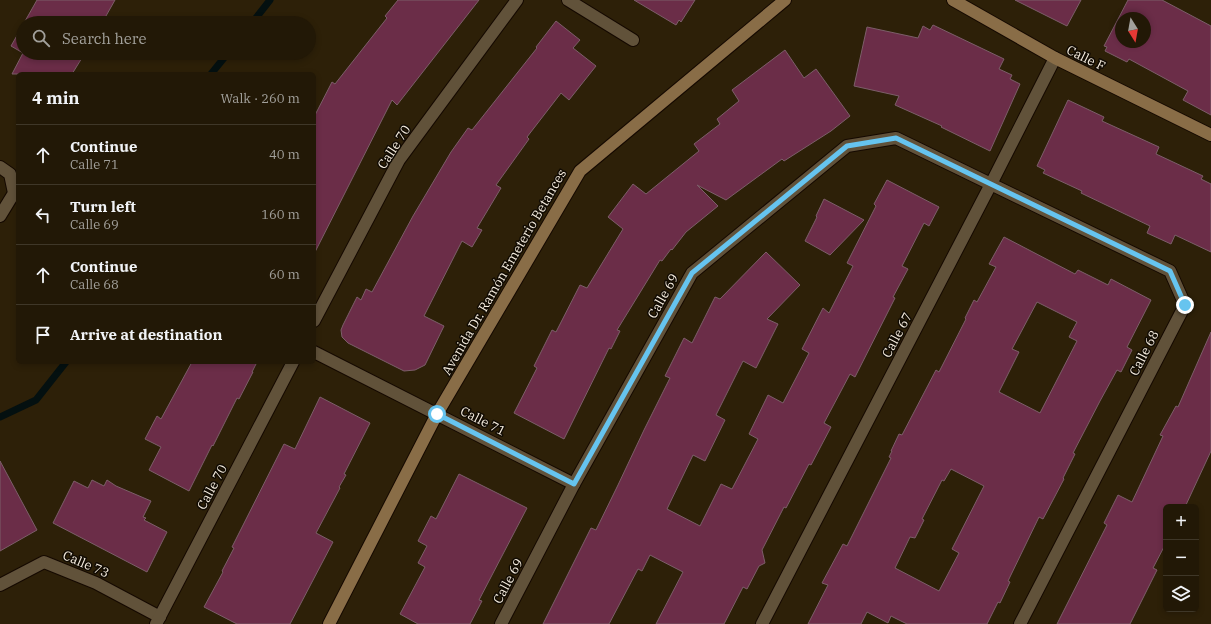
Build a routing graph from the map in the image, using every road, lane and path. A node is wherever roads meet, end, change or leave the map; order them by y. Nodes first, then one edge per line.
1 (517, 0) edge
2 (568, 0) edge
3 (786, 0) edge
4 (952, 0) edge
5 (633, 40) dead end
6 (1055, 58) junction
7 (1211, 135) edge
8 (0, 167) edge
9 (991, 184) junction
10 (0, 216) edge
11 (316, 317) edge
12 (316, 353) edge
13 (291, 364) edge
14 (437, 414) junction
15 (574, 484) junction
16 (0, 585) edge
17 (158, 620) edge
18 (329, 624) edge
19 (501, 624) edge
20 (762, 624) edge
21 (1020, 624) edge

1 - 11 street, Calle 70
2 - 5 street
3 - 14 street, Avenida Dr. Ramón Emeterio Betances
4 - 6 street, Calle F
6 - 7 street, Calle F
6 - 9 street, Calle 67
8 - 10 street
9 - 15 street, Calle 69
9 - 20 street, Calle 67
9 - 21 street, Calle 68
12 - 14 street, Calle 71
13 - 17 street, Calle 70
14 - 15 street, Calle 71
14 - 18 street, Avenida Dr. Ramón Emeterio Betances
15 - 19 street, Calle 69
16 - 17 street, Calle 73

